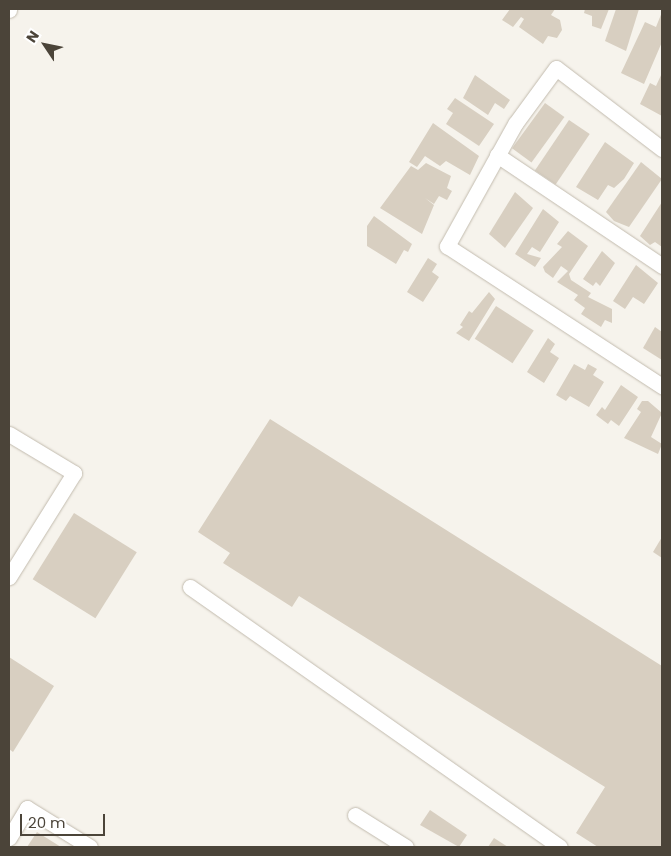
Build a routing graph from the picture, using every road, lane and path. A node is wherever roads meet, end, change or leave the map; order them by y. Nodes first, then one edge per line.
1 (662, 149) edge
2 (497, 155) junction
3 (662, 266) edge
4 (662, 386) edge
5 (9, 434) edge
6 (9, 577) edge
7 (190, 587) dead end
8 (355, 815) dead end
9 (9, 838) edge
10 (90, 847) edge
11 (406, 847) edge
12 (560, 847) edge

1 - 2 lane
2 - 3 lane
2 - 4 lane
5 - 6 lane
7 - 12 lane
8 - 11 lane
9 - 10 lane

